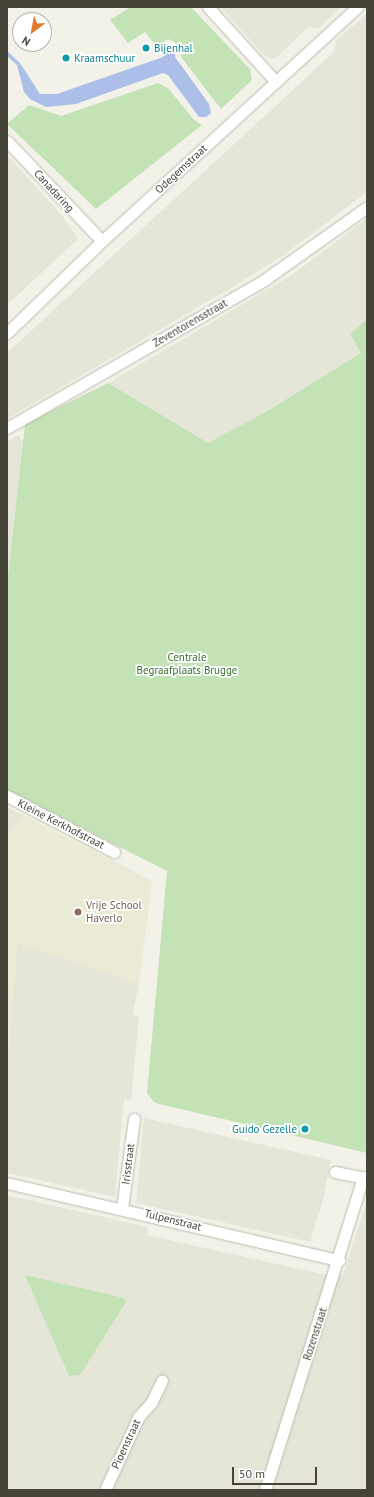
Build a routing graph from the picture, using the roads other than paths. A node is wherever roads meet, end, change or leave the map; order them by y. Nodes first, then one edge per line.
1 (208, 7) edge
2 (357, 7) edge
3 (276, 82) junction
4 (7, 141) edge
5 (367, 207) edge
6 (102, 241) junction
7 (7, 333) edge
8 (7, 428) edge
9 (7, 796) edge
10 (114, 852) dead end
11 (134, 1119) dead end
12 (336, 1172) dead end
13 (365, 1178) edge
14 (7, 1183) edge
15 (122, 1208) junction
16 (339, 1260) junction
17 (162, 1380) dead end
18 (105, 1490) edge
19 (265, 1490) edge

1 - 3 street
2 - 3 street, Odegemstraat
3 - 6 street, Odegemstraat
4 - 6 street, Canadaring
5 - 8 street, Zeventorensstraat
6 - 7 street, Odegemstraat
9 - 10 street, Kleine Kerkhofstraat
11 - 15 street, Irisstraat
12 - 13 street
13 - 16 street, Rozenstraat
14 - 15 street, Tulpenstraat
15 - 16 street, Tulpenstraat
16 - 19 street, Rozenstraat
17 - 18 street, Pioenstraat

